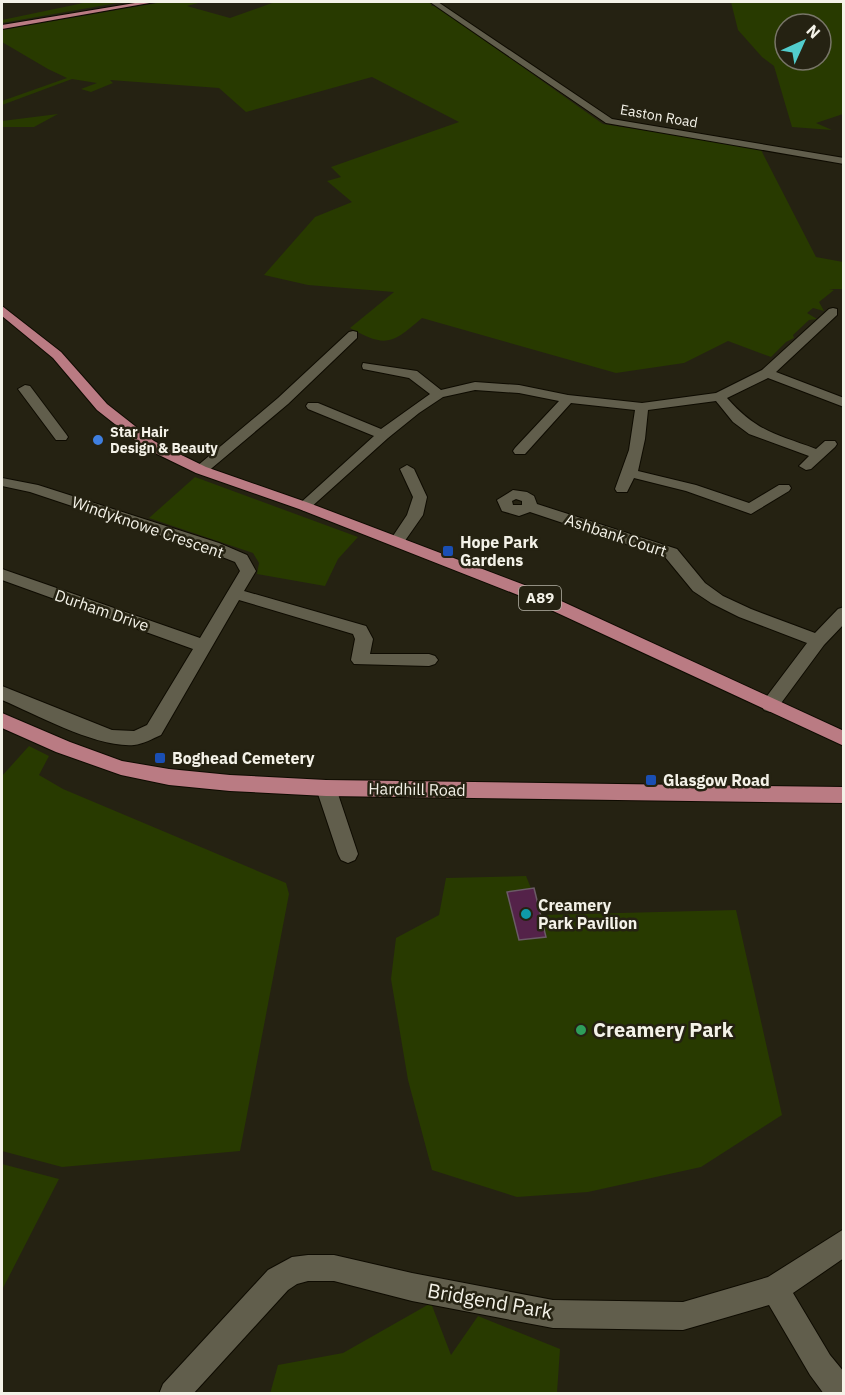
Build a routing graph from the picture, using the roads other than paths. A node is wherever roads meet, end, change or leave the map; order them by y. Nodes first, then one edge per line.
1 (135, 2) edge
2 (151, 2) edge
3 (434, 2) edge
4 (2, 26) edge
5 (843, 161) edge
6 (2, 310) edge
7 (833, 312) dead end
8 (353, 335) dead end
9 (368, 366) dead end
10 (767, 373) junction
11 (25, 389) dead end
12 (439, 394) junction
13 (719, 397) junction
14 (567, 399) junction
15 (843, 403) edge
16 (313, 406) dead end
17 (642, 407) junction
18 (383, 435) junction
19 (61, 437) dead end
20 (830, 444) dead end
21 (520, 451) dead end
22 (817, 454) junction
23 (806, 466) dead end
24 (201, 470) junction
25 (407, 470) dead end
26 (630, 473) junction
27 (2, 482) edge
28 (783, 488) dead end
29 (622, 489) dead end
30 (304, 506) junction
31 (530, 507) dead end
32 (397, 542) junction
33 (2, 574) edge
34 (235, 594) junction
35 (843, 613) edge
36 (818, 641) junction
37 (203, 646) junction
38 (429, 660) dead end
39 (2, 693) edge
40 (770, 705) junction
41 (2, 720) edge
42 (843, 739) edge
43 (326, 788) junction
44 (843, 795) edge
45 (348, 854) dead end
46 (843, 1242) edge
47 (775, 1289) junction
48 (173, 1394) edge
49 (842, 1394) edge

1 - 4 main road
2 - 4 main road
3 - 5 street, Easton Road
6 - 24 main road, A89
7 - 10 street
8 - 24 street
9 - 12 street
10 - 13 street
10 - 15 street
11 - 19 street
12 - 14 street
12 - 18 street
13 - 17 street
13 - 22 street
14 - 17 street
14 - 21 street
16 - 18 street
17 - 26 street
18 - 30 street
20 - 22 street
22 - 23 street
24 - 30 main road, A89
25 - 32 street
26 - 28 street
26 - 29 street
27 - 34 street, Windyknowe Crescent
30 - 32 main road, A89
31 - 36 street, Ashbank Court
32 - 40 main road, A89
33 - 37 street, Durham Drive
34 - 37 street, Windyknowe Crescent
34 - 38 street
35 - 36 street
36 - 40 street
37 - 39 street, Windyknowe Crescent
40 - 42 main road, A89
41 - 43 main road, Hardhill Road
43 - 44 main road, Hardhill Road
43 - 45 street
46 - 47 street, Bridgend Park
47 - 48 street, Bridgend Park
47 - 49 street

